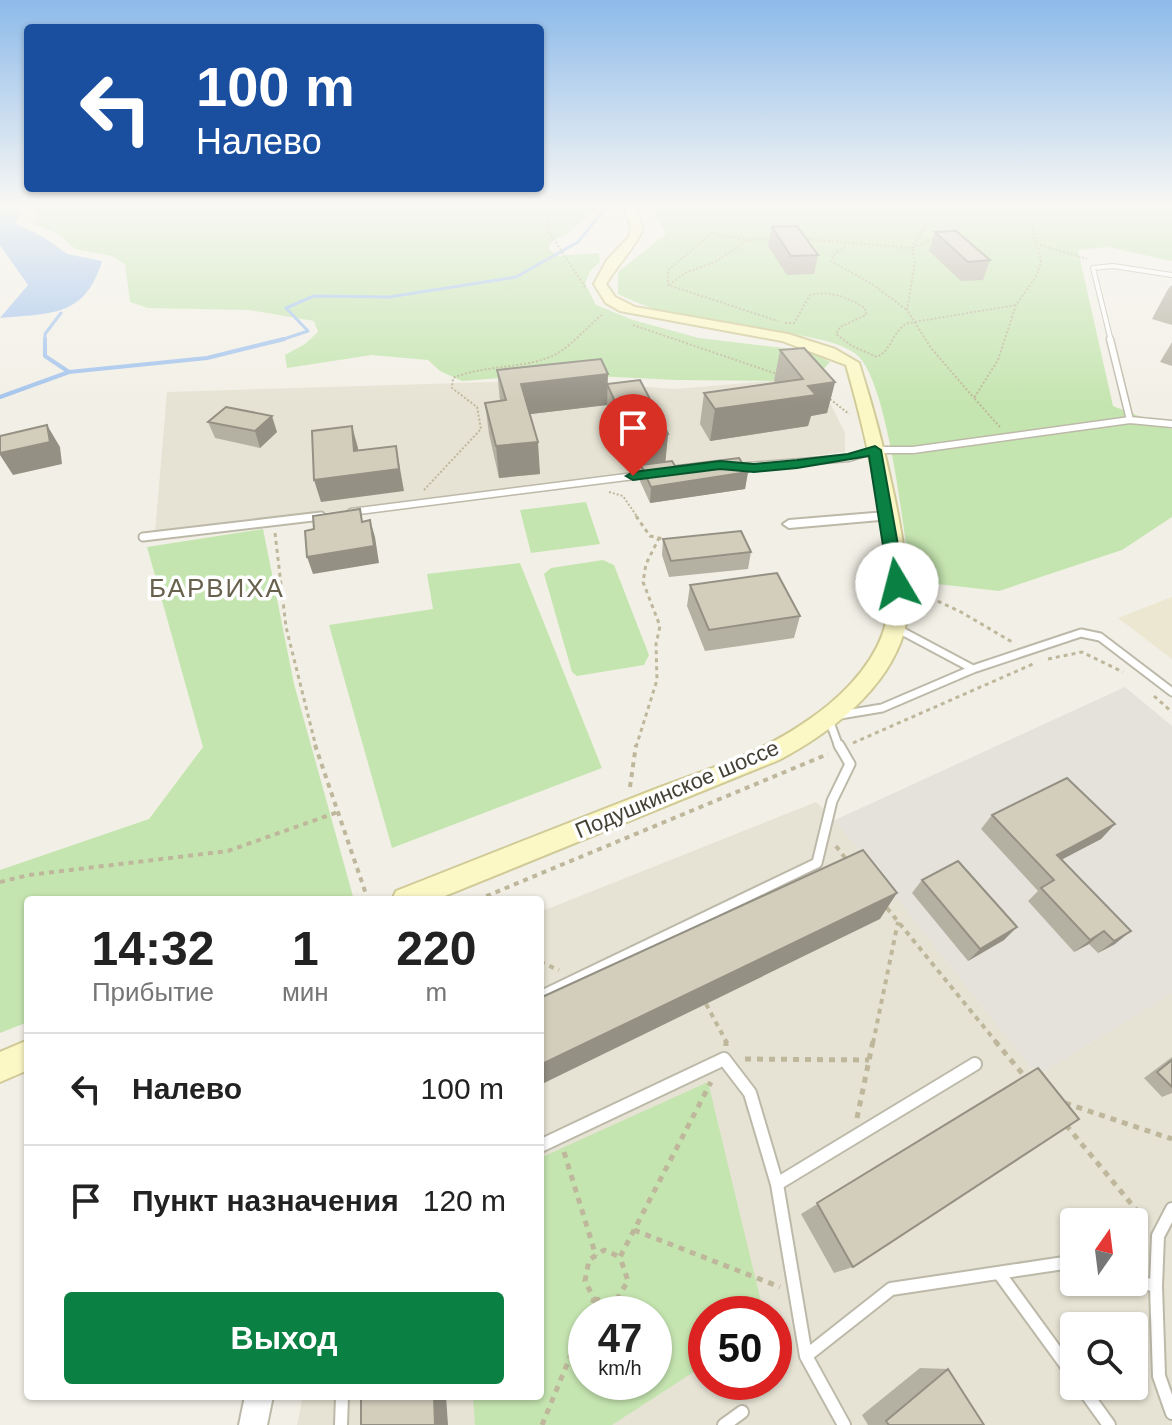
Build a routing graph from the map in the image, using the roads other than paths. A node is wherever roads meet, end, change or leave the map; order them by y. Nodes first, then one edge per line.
1 (607, 270) edge
2 (1094, 270) edge
3 (1138, 270) edge
4 (1172, 275) edge
5 (1130, 420) junction
6 (1172, 424) edge
7 (875, 450) junction
8 (731, 466) edge
9 (662, 472) edge
10 (348, 512) edge
11 (334, 514) edge
12 (886, 516) junction
13 (789, 524) dead end
14 (143, 537) dead end
15 (896, 628) junction
16 (973, 669) junction
17 (1172, 692) edge
18 (828, 717) junction
19 (415, 896) edge
20 (544, 994) edge
21 (24, 1057) edge
22 (975, 1064) dead end
23 (0, 1067) edge
24 (544, 1144) edge
25 (777, 1184) junction
26 (1172, 1209) edge
27 (1060, 1264) edge
28 (999, 1273) junction
29 (1148, 1284) edge
30 (1156, 1286) junction
31 (806, 1356) junction
32 (1060, 1357) edge
33 (258, 1400) edge
34 (342, 1400) edge
35 (1091, 1400) edge
36 (742, 1412) dead end
37 (1172, 1413) edge
38 (253, 1425) edge
39 (341, 1425) edge
40 (724, 1425) edge
41 (844, 1425) edge
42 (1109, 1425) edge

1 - 7 main road, Подушкинское шоссе
2 - 5 lane
3 - 4 lane
5 - 6 lane
5 - 7 lane
7 - 8 lane
7 - 12 main road, Подушкинское шоссе
9 - 10 lane
11 - 14 lane
12 - 13 street
12 - 15 main road, Подушкинское шоссе
15 - 16 lane
15 - 18 main road, Подушкинское шоссе
16 - 17 lane
16 - 18 lane
18 - 19 main road, Подушкинское шоссе
18 - 20 lane
21 - 23 main road
22 - 25 lane
24 - 25 lane
25 - 31 lane
26 - 30 lane
27 - 28 lane
28 - 31 lane
28 - 32 lane
29 - 30 lane
30 - 37 lane
31 - 41 lane
33 - 38 street
34 - 39 lane
35 - 42 lane
36 - 40 lane

